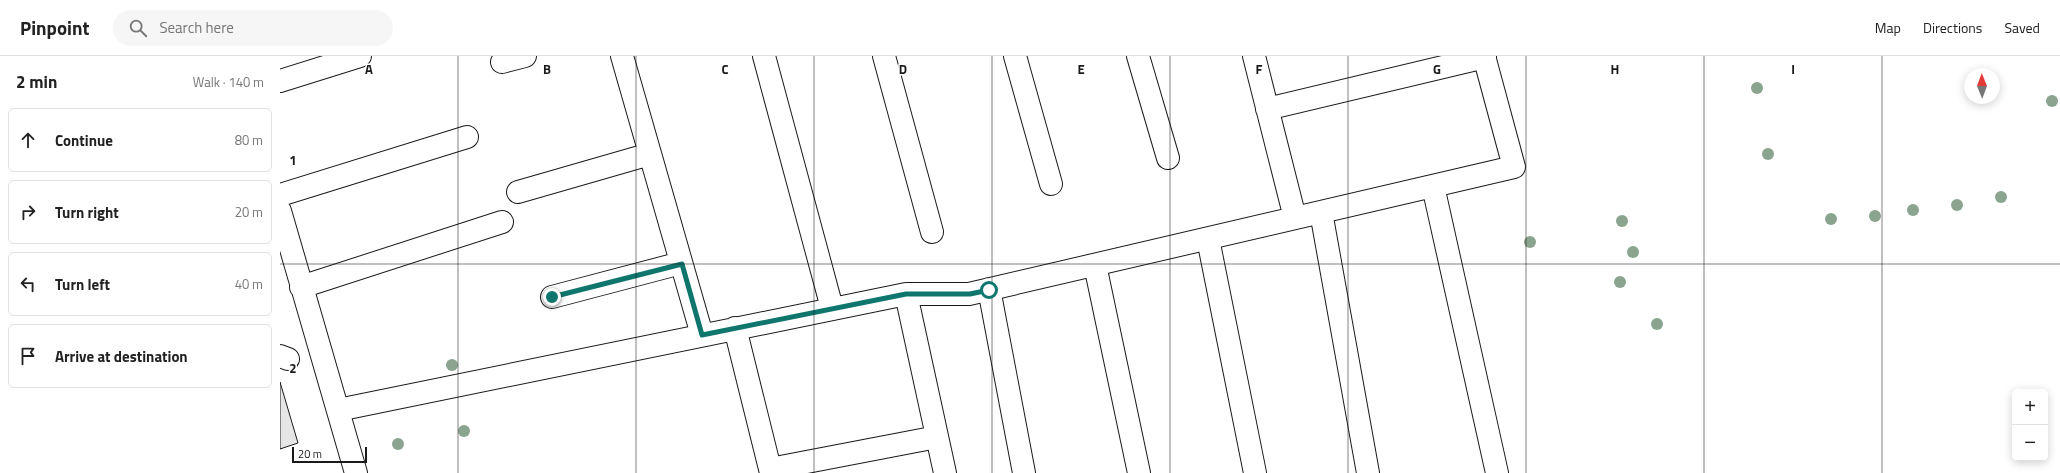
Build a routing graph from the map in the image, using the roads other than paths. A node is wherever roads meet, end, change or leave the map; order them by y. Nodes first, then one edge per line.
1 (360, 56) edge
2 (525, 56) edge
3 (622, 56) edge
4 (764, 56) edge
5 (884, 56) edge
6 (1015, 56) edge
7 (1138, 56) edge
8 (1254, 56) edge
9 (1485, 57) edge
10 (502, 62) dead end
11 (280, 81) edge
12 (1267, 109) junction
13 (467, 138) dead end
14 (650, 154) junction
15 (1168, 158) dead end
16 (1051, 184) dead end
17 (1433, 186) junction
18 (518, 192) dead end
19 (280, 195) edge
20 (280, 211) edge
21 (1321, 212) junction
22 (1295, 218) junction
23 (502, 222) dead end
24 (932, 232) dead end
25 (1208, 239) junction
26 (682, 264) junction
27 (1095, 265) junction
28 (302, 287) junction
29 (989, 290) junction
30 (906, 294) junction
31 (552, 297) dead end
32 (832, 308) junction
33 (735, 328) junction
34 (702, 335) junction
35 (338, 410) junction
36 (937, 437) junction
37 (770, 471) edge
38 (356, 473) edge
39 (945, 473) edge
40 (1024, 473) edge
41 (1139, 473) edge
42 (1255, 473) edge
43 (1368, 473) edge
44 (1497, 473) edge

1 - 11 street
2 - 10 street
3 - 14 street
4 - 32 street
5 - 24 street
6 - 16 street
7 - 15 street
8 - 12 street
9 - 12 street
9 - 17 street
12 - 22 street
13 - 19 street
14 - 18 street
14 - 26 street
17 - 21 street
17 - 44 street
20 - 28 street
21 - 22 street
21 - 43 street
22 - 25 street
23 - 28 street
25 - 27 street
25 - 42 street
26 - 31 street
26 - 34 street
27 - 29 street
27 - 41 street
28 - 35 street
29 - 30 street
29 - 40 street
30 - 32 street
30 - 36 street
32 - 33 street
33 - 34 street
33 - 37 street
34 - 35 street
35 - 38 street
36 - 37 street
36 - 39 street

